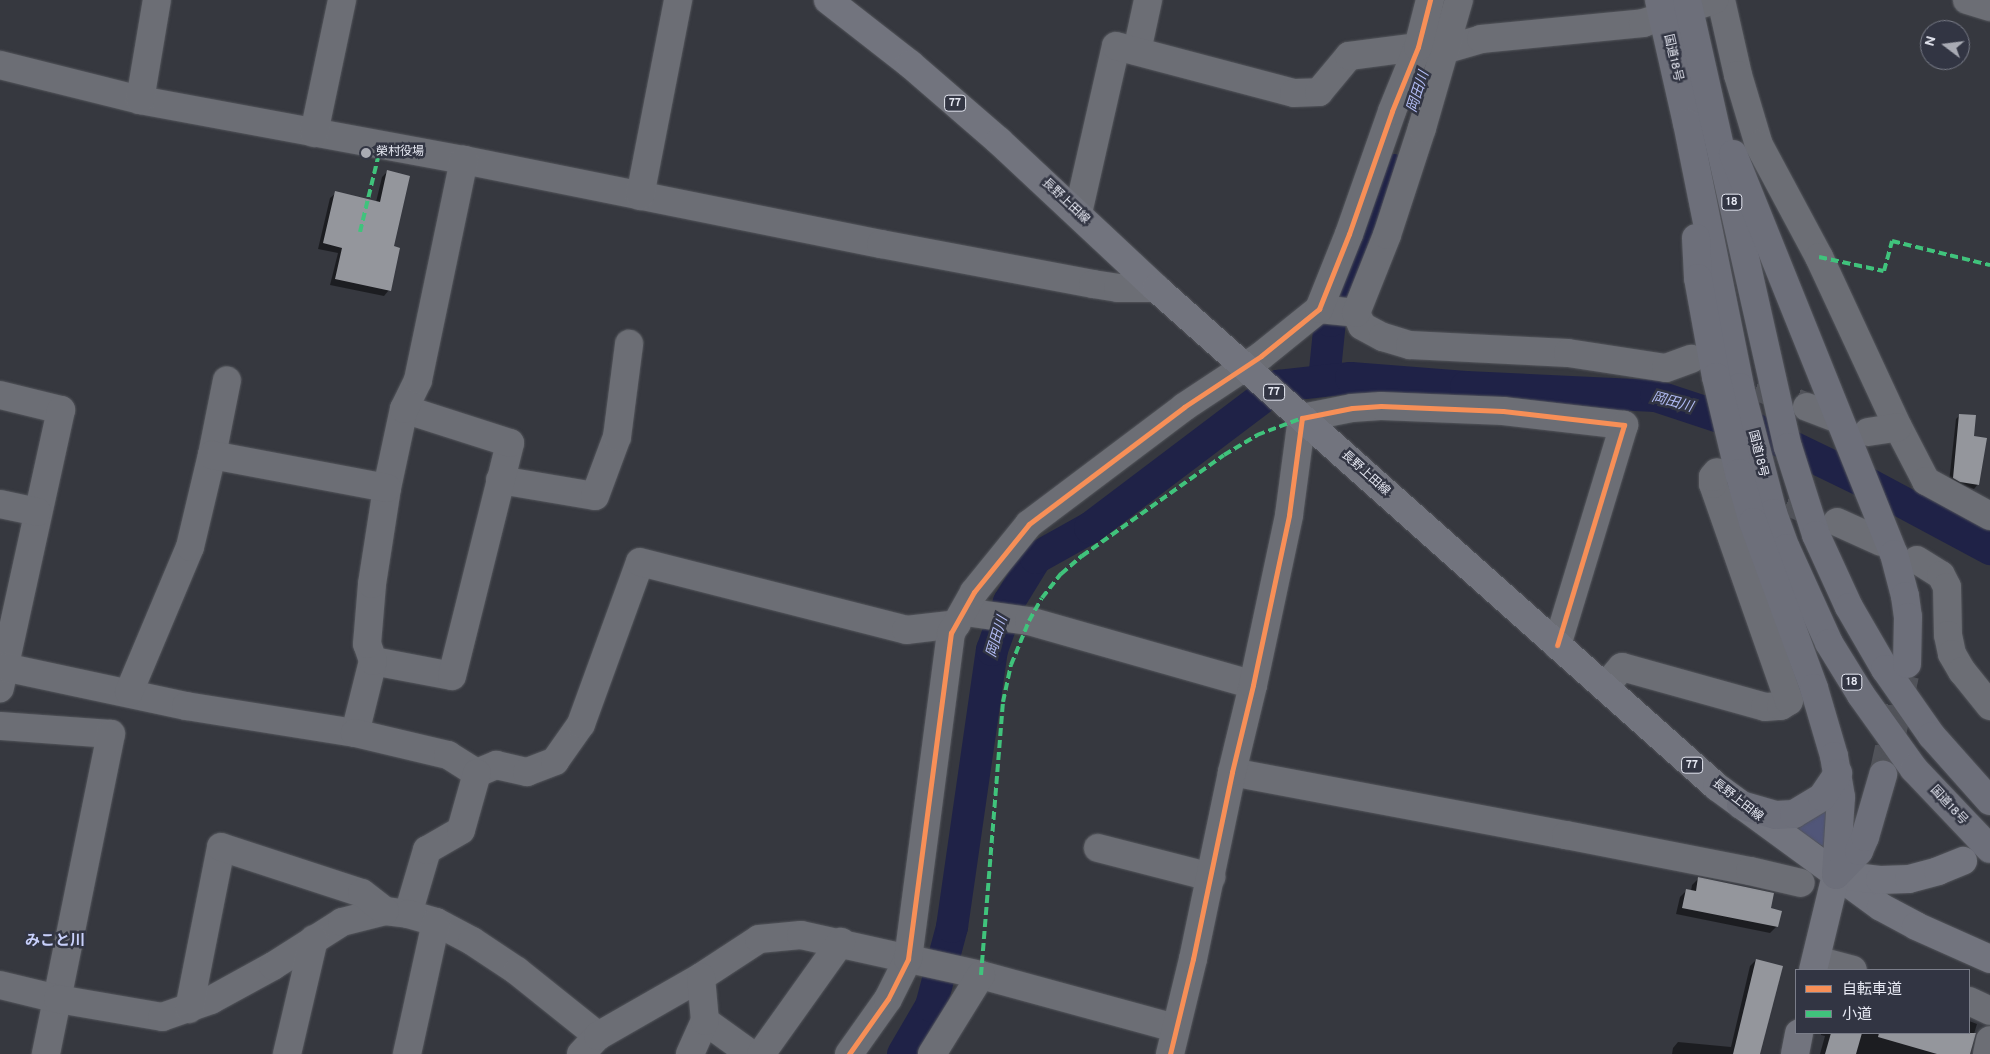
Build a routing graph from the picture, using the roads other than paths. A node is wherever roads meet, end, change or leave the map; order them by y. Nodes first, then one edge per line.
1 (157, 0) edge
2 (342, 0) edge
3 (678, 0) edge
4 (828, 0) edge
5 (1148, 0) edge
6 (1430, 0) edge
7 (1459, 0) edge
8 (1714, 0) edge
9 (1720, 0) edge
10 (1967, 0) edge
11 (1688, 4) edge
12 (1990, 6) edge
13 (1661, 9) edge
14 (1432, 48) junction
15 (1137, 51) junction
16 (0, 65) edge
17 (1707, 93) junction
18 (140, 100) junction
19 (314, 133) junction
20 (464, 160) junction
21 (640, 196) junction
22 (1078, 213) junction
23 (1156, 288) junction
24 (1337, 311) junction
25 (628, 344) dead end
26 (1691, 359) tunnel mouth
27 (1246, 366) junction
28 (227, 380) dead end
29 (1728, 382) junction
30 (0, 395) edge
31 (1807, 407) tunnel mouth
32 (404, 409) junction
33 (1302, 418) junction
34 (1898, 427) junction
35 (1850, 428) junction
36 (212, 455) junction
37 (1728, 473) junction
38 (500, 480) junction
39 (387, 488) junction
40 (0, 504) edge
41 (37, 512) junction
42 (1990, 516) edge
43 (1837, 522) tunnel mouth
44 (1884, 539) junction
45 (1917, 560) dead end
46 (961, 618) junction
47 (1557, 645) junction
48 (373, 661) junction
49 (1907, 664) tunnel mouth
50 (2, 678) edge
51 (1253, 686) junction
52 (1605, 687) junction
53 (129, 692) junction
54 (1990, 706) edge
55 (0, 726) edge
56 (355, 733) junction
57 (1232, 772) junction
58 (1838, 772) junction
59 (477, 773) junction
60 (1883, 775) tunnel mouth
61 (1990, 801) edge
62 (1741, 805) junction
63 (1098, 848) dead end
64 (1990, 848) edge
65 (1964, 861) dead end
66 (1836, 875) junction
67 (1211, 877) junction
68 (1801, 883) dead end
69 (397, 912) junction
70 (436, 922) junction
71 (314, 940) junction
72 (840, 942) junction
73 (1990, 959) edge
74 (913, 960) junction
75 (1814, 965) edge
76 (1845, 969) edge
77 (972, 973) junction
78 (701, 977) junction
79 (0, 985) edge
80 (58, 999) junction
81 (1970, 1001) edge
82 (189, 1009) junction
83 (1990, 1011) edge
84 (705, 1021) junction
85 (1800, 1034) edge
86 (1990, 1040) edge
87 (1172, 1041) edge
88 (590, 1045) edge
89 (46, 1054) edge
90 (287, 1054) edge
91 (407, 1054) edge
92 (690, 1054) edge
93 (751, 1054) edge
94 (761, 1054) edge
95 (849, 1054) edge
96 (932, 1054) edge
97 (1795, 1054) edge
98 (1987, 1054) edge

1 - 18 street
2 - 19 street
3 - 21 street
4 - 22 main road, 長野上田線 / 77
5 - 15 street
6 - 14 street
7 - 14 street
8 - 11 street
9 - 34 street
10 - 12 street
11 - 13 street
11 - 17 highway, 18
13 - 14 street
13 - 29 highway, 国道18号
14 - 15 street
14 - 24 street
14 - 24 street
15 - 22 street
16 - 18 street
17 - 35 highway
17 - 61 highway, 18
18 - 19 street
19 - 20 street
20 - 21 street
20 - 32 street
21 - 23 street
22 - 23 main road, 長野上田線 / 77
23 - 27 main road, 長野上田線 / 77
24 - 26 street
24 - 27 street
25 - 38 street
27 - 33 main road, 長野上田線 / 77
27 - 46 street
28 - 36 street
29 - 37 highway
29 - 64 highway, 国道18号 / 18
30 - 41 street
31 - 35 street
32 - 38 street
32 - 39 street
33 - 47 main road, 長野上田線 / 77
33 - 47 street
33 - 51 street
34 - 35 street
34 - 42 street
35 - 44 highway
36 - 39 street
36 - 53 street
37 - 52 street
37 - 58 highway
38 - 48 street
39 - 48 street
40 - 41 street
41 - 50 street
43 - 44 street
44 - 49 highway
45 - 54 street
46 - 51 street
46 - 59 street
46 - 74 street
47 - 52 main road, 長野上田線 / 77
48 - 56 street
50 - 53 street
51 - 57 street
52 - 62 main road, 長野上田線 / 77
53 - 56 street
55 - 80 street
56 - 59 street
57 - 67 street
57 - 68 street
58 - 62 highway
58 - 66 highway
59 - 69 street
60 - 66 highway
62 - 66 main road, 長野上田線 / 77
63 - 67 street
65 - 66 main road, 77
66 - 73 main road, 77
66 - 75 main road
67 - 87 street
69 - 70 street
69 - 71 street
69 - 82 street
70 - 88 street
70 - 91 street
71 - 82 street
71 - 90 street
72 - 74 street
72 - 78 street
72 - 94 street
74 - 77 street
74 - 95 street
75 - 76 street
77 - 87 street
77 - 96 street
78 - 84 street
78 - 88 street
79 - 80 street
80 - 82 street
80 - 89 street
81 - 83 street
84 - 92 street
84 - 93 street
85 - 97 main road
86 - 98 street

